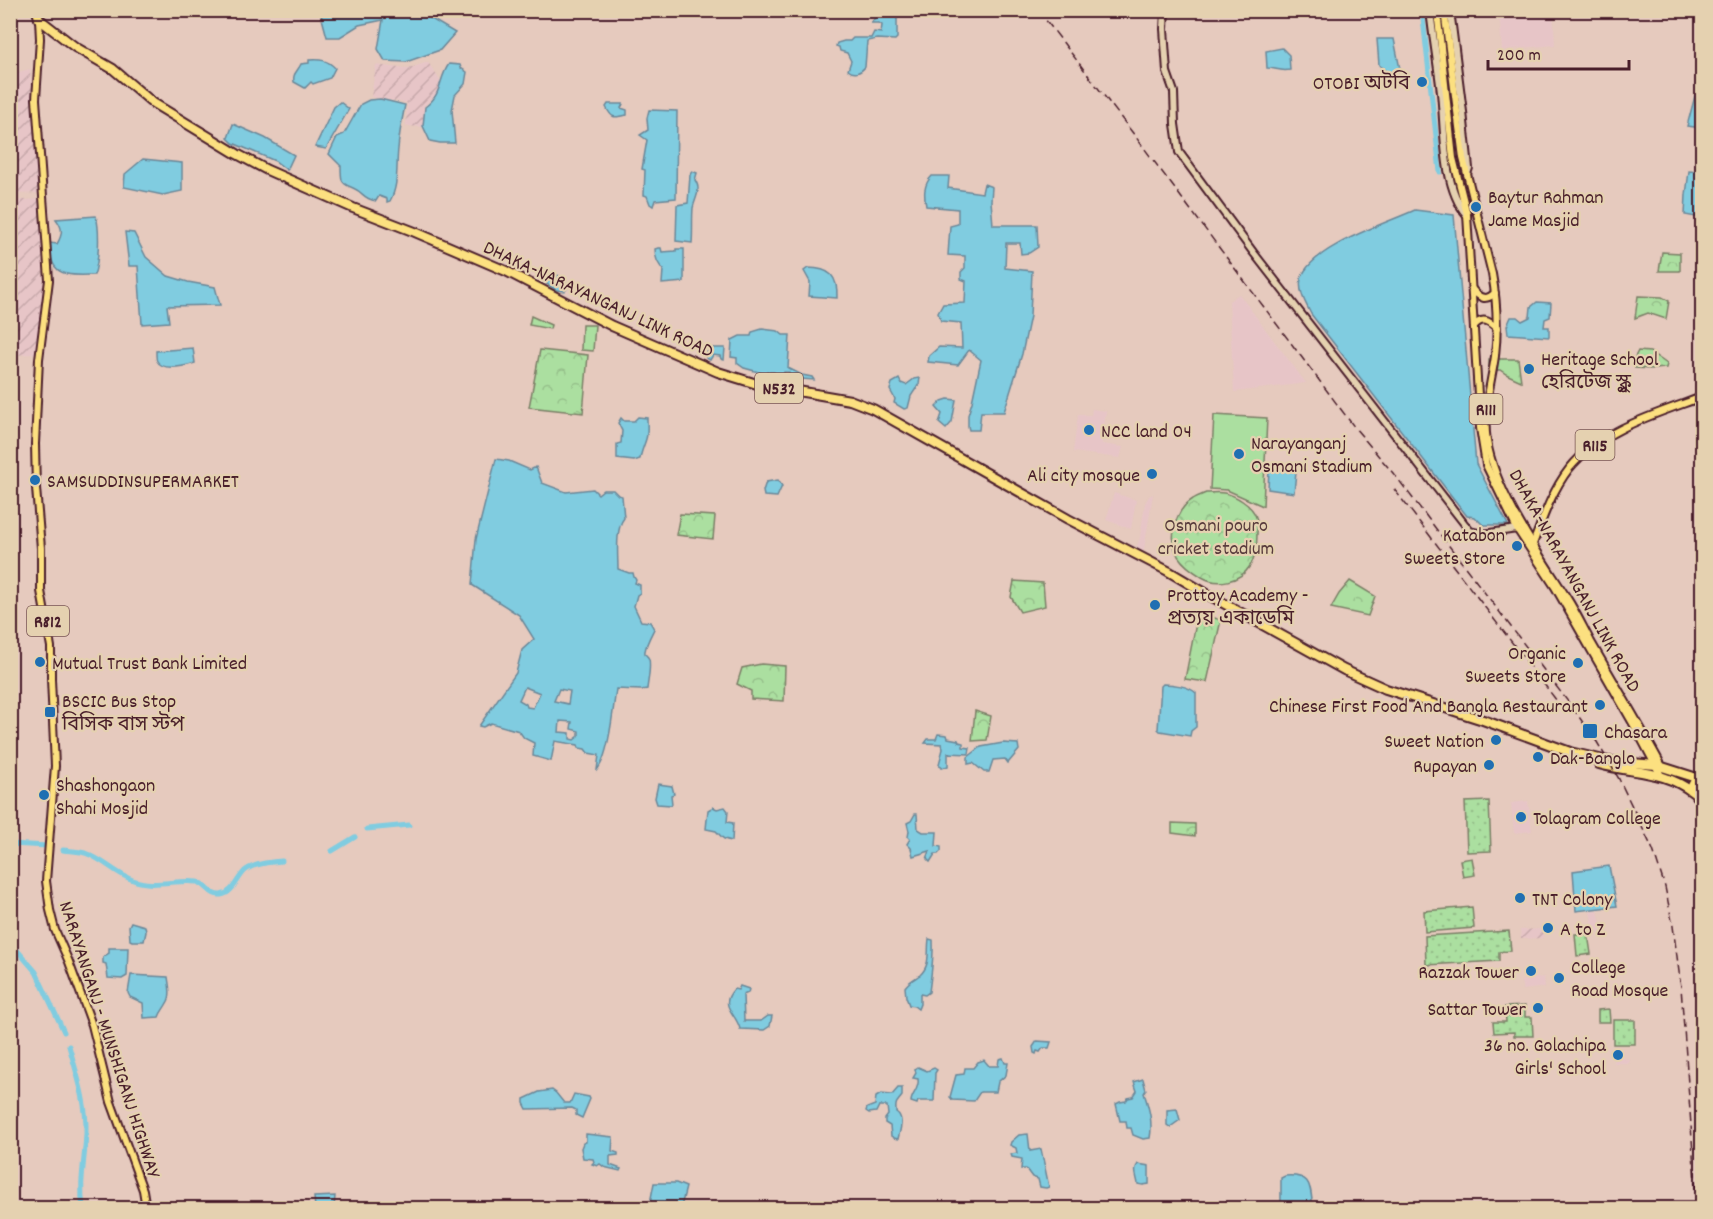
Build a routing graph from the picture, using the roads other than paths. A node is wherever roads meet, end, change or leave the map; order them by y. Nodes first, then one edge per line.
1 (1165, 10) edge
2 (1430, 10) edge
3 (1437, 10) edge
4 (1444, 10) edge
5 (1450, 10) edge
6 (38, 15) edge
7 (1467, 178) junction
8 (1467, 214) junction
9 (1472, 289) junction
10 (1495, 293) junction
11 (1473, 327) junction
12 (1497, 328) junction
13 (1702, 397) edge
14 (1517, 529) junction
15 (1533, 544) junction
16 (1660, 769) junction
17 (1700, 777) edge
18 (1699, 798) edge
19 (146, 1209) edge

1 - 14 street
2 - 8 street
3 - 8 main road, DHAKA-NARAYANGANJ LINK ROAD / R111
4 - 7 main road, DHAKA-NARAYANGANJ LINK ROAD / R111
5 - 7 street
6 - 16 highway, DHAKA-NARAYANGANJ LINK ROAD / N532
6 - 19 main road, NARAYANGANJ - MUNSHIGANJ HIGHWAY / R812
7 - 10 main road, DHAKA-NARAYANGANJ LINK ROAD / R111
8 - 9 main road, DHAKA-NARAYANGANJ LINK ROAD / R111
9 - 10 main road
9 - 11 main road, DHAKA-NARAYANGANJ LINK ROAD / R111
10 - 12 main road, DHAKA-NARAYANGANJ LINK ROAD / R111
11 - 12 main road
11 - 14 main road, DHAKA-NARAYANGANJ LINK ROAD / R111
12 - 15 main road, DHAKA-NARAYANGANJ LINK ROAD / R111
13 - 15 main road, R115
14 - 16 main road, DHAKA-NARAYANGANJ LINK ROAD / R111
15 - 16 main road, DHAKA-NARAYANGANJ LINK ROAD / R111
16 - 17 highway, DHAKA-NARAYANGANJ LINK ROAD / N532
16 - 18 highway, DHAKA-NARAYANGANJ LINK ROAD / N532
17 - 18 highway

